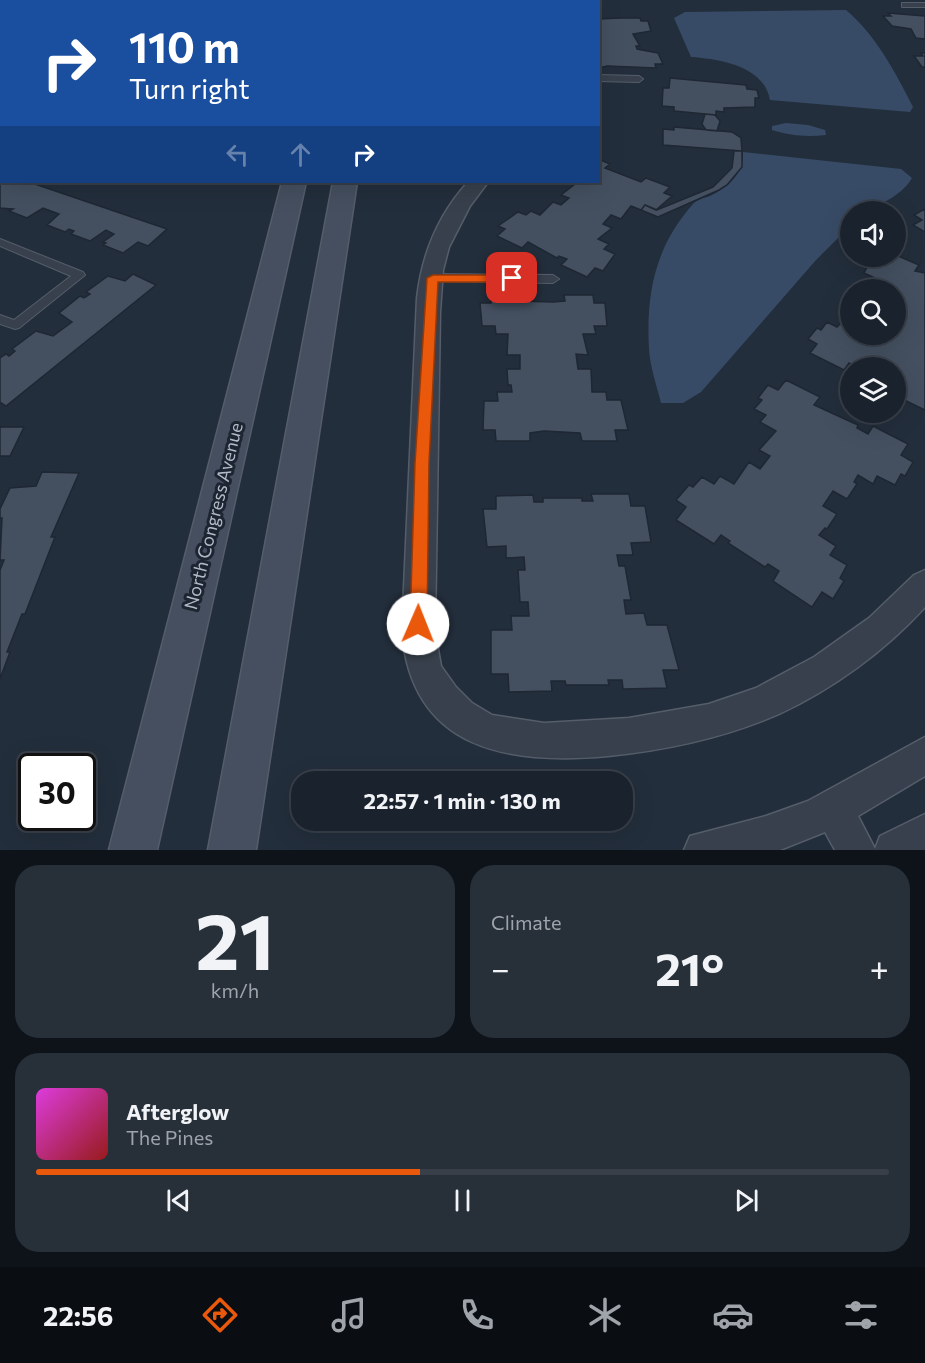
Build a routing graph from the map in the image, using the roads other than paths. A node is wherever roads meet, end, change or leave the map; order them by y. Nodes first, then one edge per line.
1 (905, 5) dead end
2 (925, 5) edge
3 (600, 78) edge
4 (639, 79) dead end
5 (294, 183) edge
6 (345, 183) edge
7 (477, 183) edge
8 (0, 242) edge
9 (433, 278) junction
10 (553, 279) dead end
11 (0, 319) edge
12 (925, 585) edge
13 (925, 754) edge
14 (834, 811) junction
15 (925, 833) edge
16 (133, 850) edge
17 (232, 850) edge
18 (704, 850) edge
19 (856, 850) edge
20 (894, 850) edge

1 - 2 lane
3 - 4 lane
5 - 16 main road, North Congress Avenue
6 - 17 main road
7 - 9 street
8 - 11 lane
9 - 10 lane
9 - 12 street
13 - 14 street
14 - 18 street
14 - 19 street
15 - 20 street

